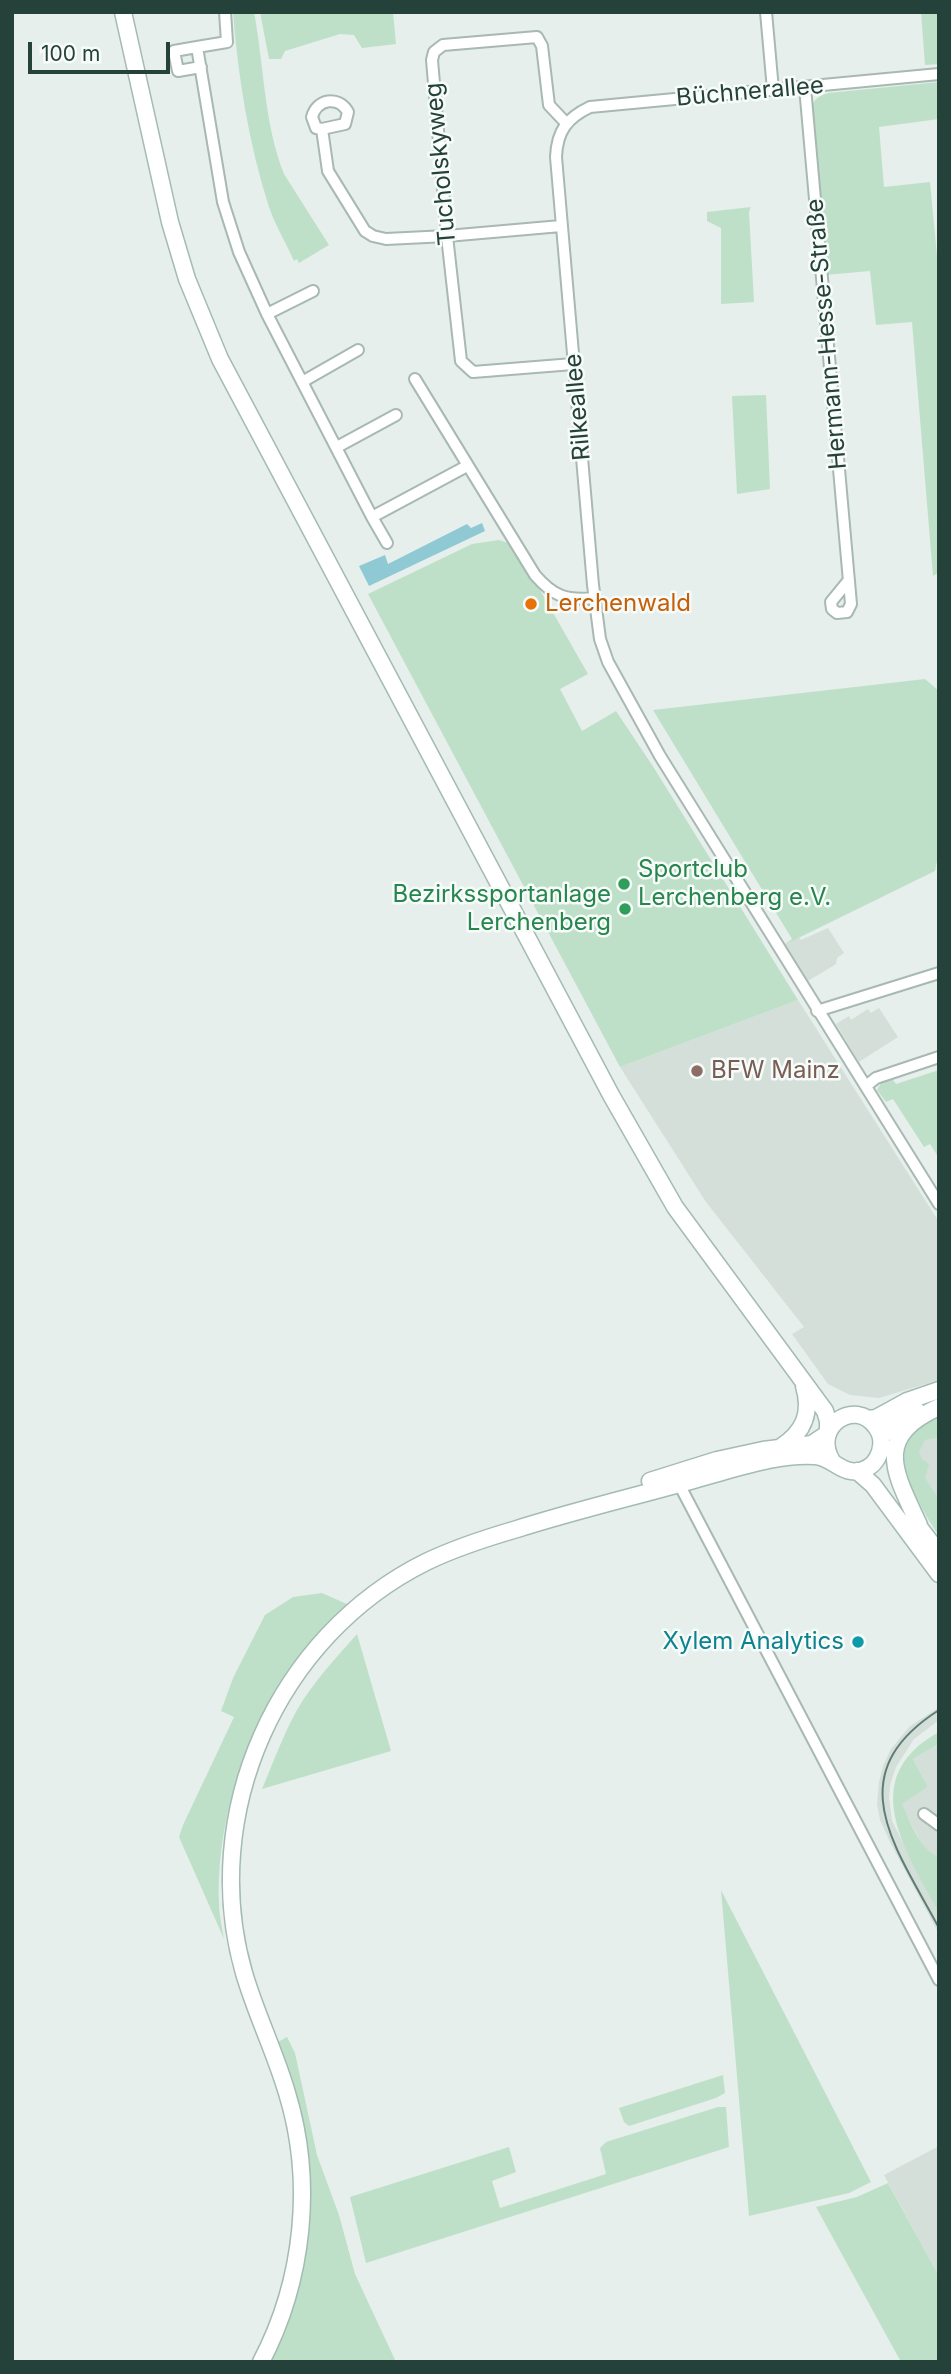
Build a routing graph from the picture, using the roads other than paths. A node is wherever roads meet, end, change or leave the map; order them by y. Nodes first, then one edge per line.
1 (122, 12) edge
2 (133, 12) edge
3 (225, 12) edge
4 (766, 12) edge
5 (130, 40) junction
6 (197, 47) junction
7 (201, 67) junction
8 (939, 74) edge
9 (805, 87) junction
10 (773, 90) junction
11 (566, 123) junction
12 (322, 129) dead end
13 (561, 226) junction
14 (447, 236) junction
15 (313, 291) dead end
16 (267, 314) junction
17 (358, 351) dead end
18 (573, 364) junction
19 (415, 379) dead end
20 (302, 382) junction
21 (396, 415) dead end
22 (337, 447) junction
23 (467, 466) junction
24 (372, 517) junction
25 (387, 543) dead end
26 (849, 580) dead end
27 (594, 598) junction
28 (939, 974) edge
29 (817, 1011) junction
30 (939, 1057) edge
31 (866, 1086) junction
32 (648, 1160) junction
33 (939, 1204) edge
34 (803, 1380) junction
35 (939, 1390) edge
36 (939, 1406) edge
37 (850, 1415) junction
38 (868, 1419) junction
39 (827, 1433) junction
40 (881, 1438) junction
41 (779, 1448) junction
42 (877, 1458) junction
43 (831, 1461) junction
44 (857, 1471) junction
45 (679, 1484) junction
46 (573, 1511) junction
47 (919, 1525) junction
48 (939, 1553) edge
49 (939, 1574) edge
50 (924, 1814) dead end
51 (939, 1825) edge
52 (939, 1980) edge
53 (261, 2362) edge

1 - 5 main road
2 - 5 main road
3 - 6 street
4 - 10 street
5 - 32 main road
6 - 7 street
6 - 7 street
7 - 16 street
8 - 9 street, Büchnerallee
9 - 10 street, Büchnerallee
9 - 26 street, Hermann-Hesse-Straße
10 - 11 street, Büchnerallee
11 - 13 street, Rilkeallee
11 - 14 street, Tucholskyweg
12 - 14 street
13 - 14 street
13 - 18 street, Rilkeallee
14 - 18 street, Tucholskyweg
15 - 16 street
16 - 20 street
17 - 20 street
18 - 27 street, Rilkeallee
19 - 23 street
20 - 22 street
21 - 22 street
22 - 24 street
23 - 24 street
23 - 27 street
24 - 25 street
27 - 29 street, Rilkeallee
28 - 29 street
29 - 31 street, Rilkeallee
30 - 31 street
31 - 33 street, Rilkeallee
32 - 34 main road
32 - 37 main road
34 - 39 main road
34 - 41 main road
35 - 38 main road
36 - 40 main road
36 - 47 main road
37 - 38 main road
37 - 39 main road
38 - 40 main road
39 - 41 main road
39 - 43 main road
40 - 42 main road
41 - 46 main road
42 - 44 main road
42 - 47 main road
43 - 44 main road
43 - 45 main road
44 - 49 main road
45 - 46 main road
45 - 52 street
46 - 53 main road
47 - 48 main road
50 - 51 street

